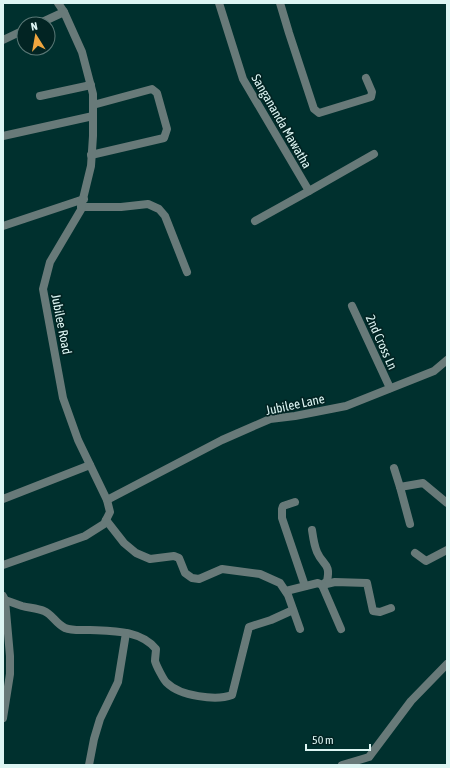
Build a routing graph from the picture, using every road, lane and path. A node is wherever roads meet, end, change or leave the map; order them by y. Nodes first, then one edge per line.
1 (58, 3) edge
2 (219, 3) edge
3 (280, 3) edge
4 (64, 12) junction
5 (55, 16) edge
6 (16, 34) edge
7 (3, 40) edge
8 (366, 78) dead end
9 (91, 85) junction
10 (40, 96) dead end
11 (93, 105) junction
12 (93, 116) junction
13 (3, 136) edge
14 (374, 154) dead end
15 (91, 155) junction
16 (309, 191) junction
17 (83, 203) junction
18 (255, 221) dead end
19 (3, 226) edge
20 (187, 272) dead end
21 (352, 306) dead end
22 (447, 360) edge
23 (390, 388) junction
24 (90, 465) junction
25 (394, 468) dead end
26 (400, 488) junction
27 (3, 499) edge
28 (107, 500) junction
29 (295, 502) dead end
30 (447, 503) edge
31 (106, 520) junction
32 (410, 524) dead end
33 (312, 530) dead end
34 (447, 550) edge
35 (415, 553) dead end
36 (3, 565) edge
37 (322, 585) junction
38 (305, 586) junction
39 (286, 591) junction
40 (4, 598) edge
41 (392, 608) dead end
42 (294, 610) junction
43 (300, 629) dead end
44 (341, 629) dead end
45 (126, 633) junction
46 (7, 657) edge
47 (446, 667) edge
48 (3, 718) edge
49 (89, 765) edge
50 (342, 765) edge

1 - 4 street, Jubilee Road
2 - 16 street, Sangananda Mawatha
3 - 8 street
4 - 5 street
4 - 9 street, Jubilee Road
6 - 7 street
9 - 10 street
9 - 11 street, Jubilee Road
11 - 12 street, Jubilee Road
11 - 15 street
12 - 13 street
12 - 15 street, Jubilee Road
14 - 16 street
15 - 17 street, Jubilee Road
16 - 18 street
17 - 19 street
17 - 20 street
17 - 24 street, Jubilee Road
21 - 23 street, 2nd Cross Ln
22 - 23 street, Jubilee Lane
23 - 28 street, Jubilee Lane
24 - 27 street
24 - 28 street, Jubilee Road
25 - 26 street
26 - 30 street
26 - 32 street
28 - 31 street, Jubilee Road
29 - 38 street
31 - 36 street
31 - 39 street
33 - 37 street
34 - 35 street
37 - 38 street
37 - 41 street
37 - 44 street
38 - 39 street
39 - 42 street
40 - 45 street
40 - 46 street
42 - 43 street
42 - 45 street
45 - 49 street
46 - 48 street
47 - 50 street

